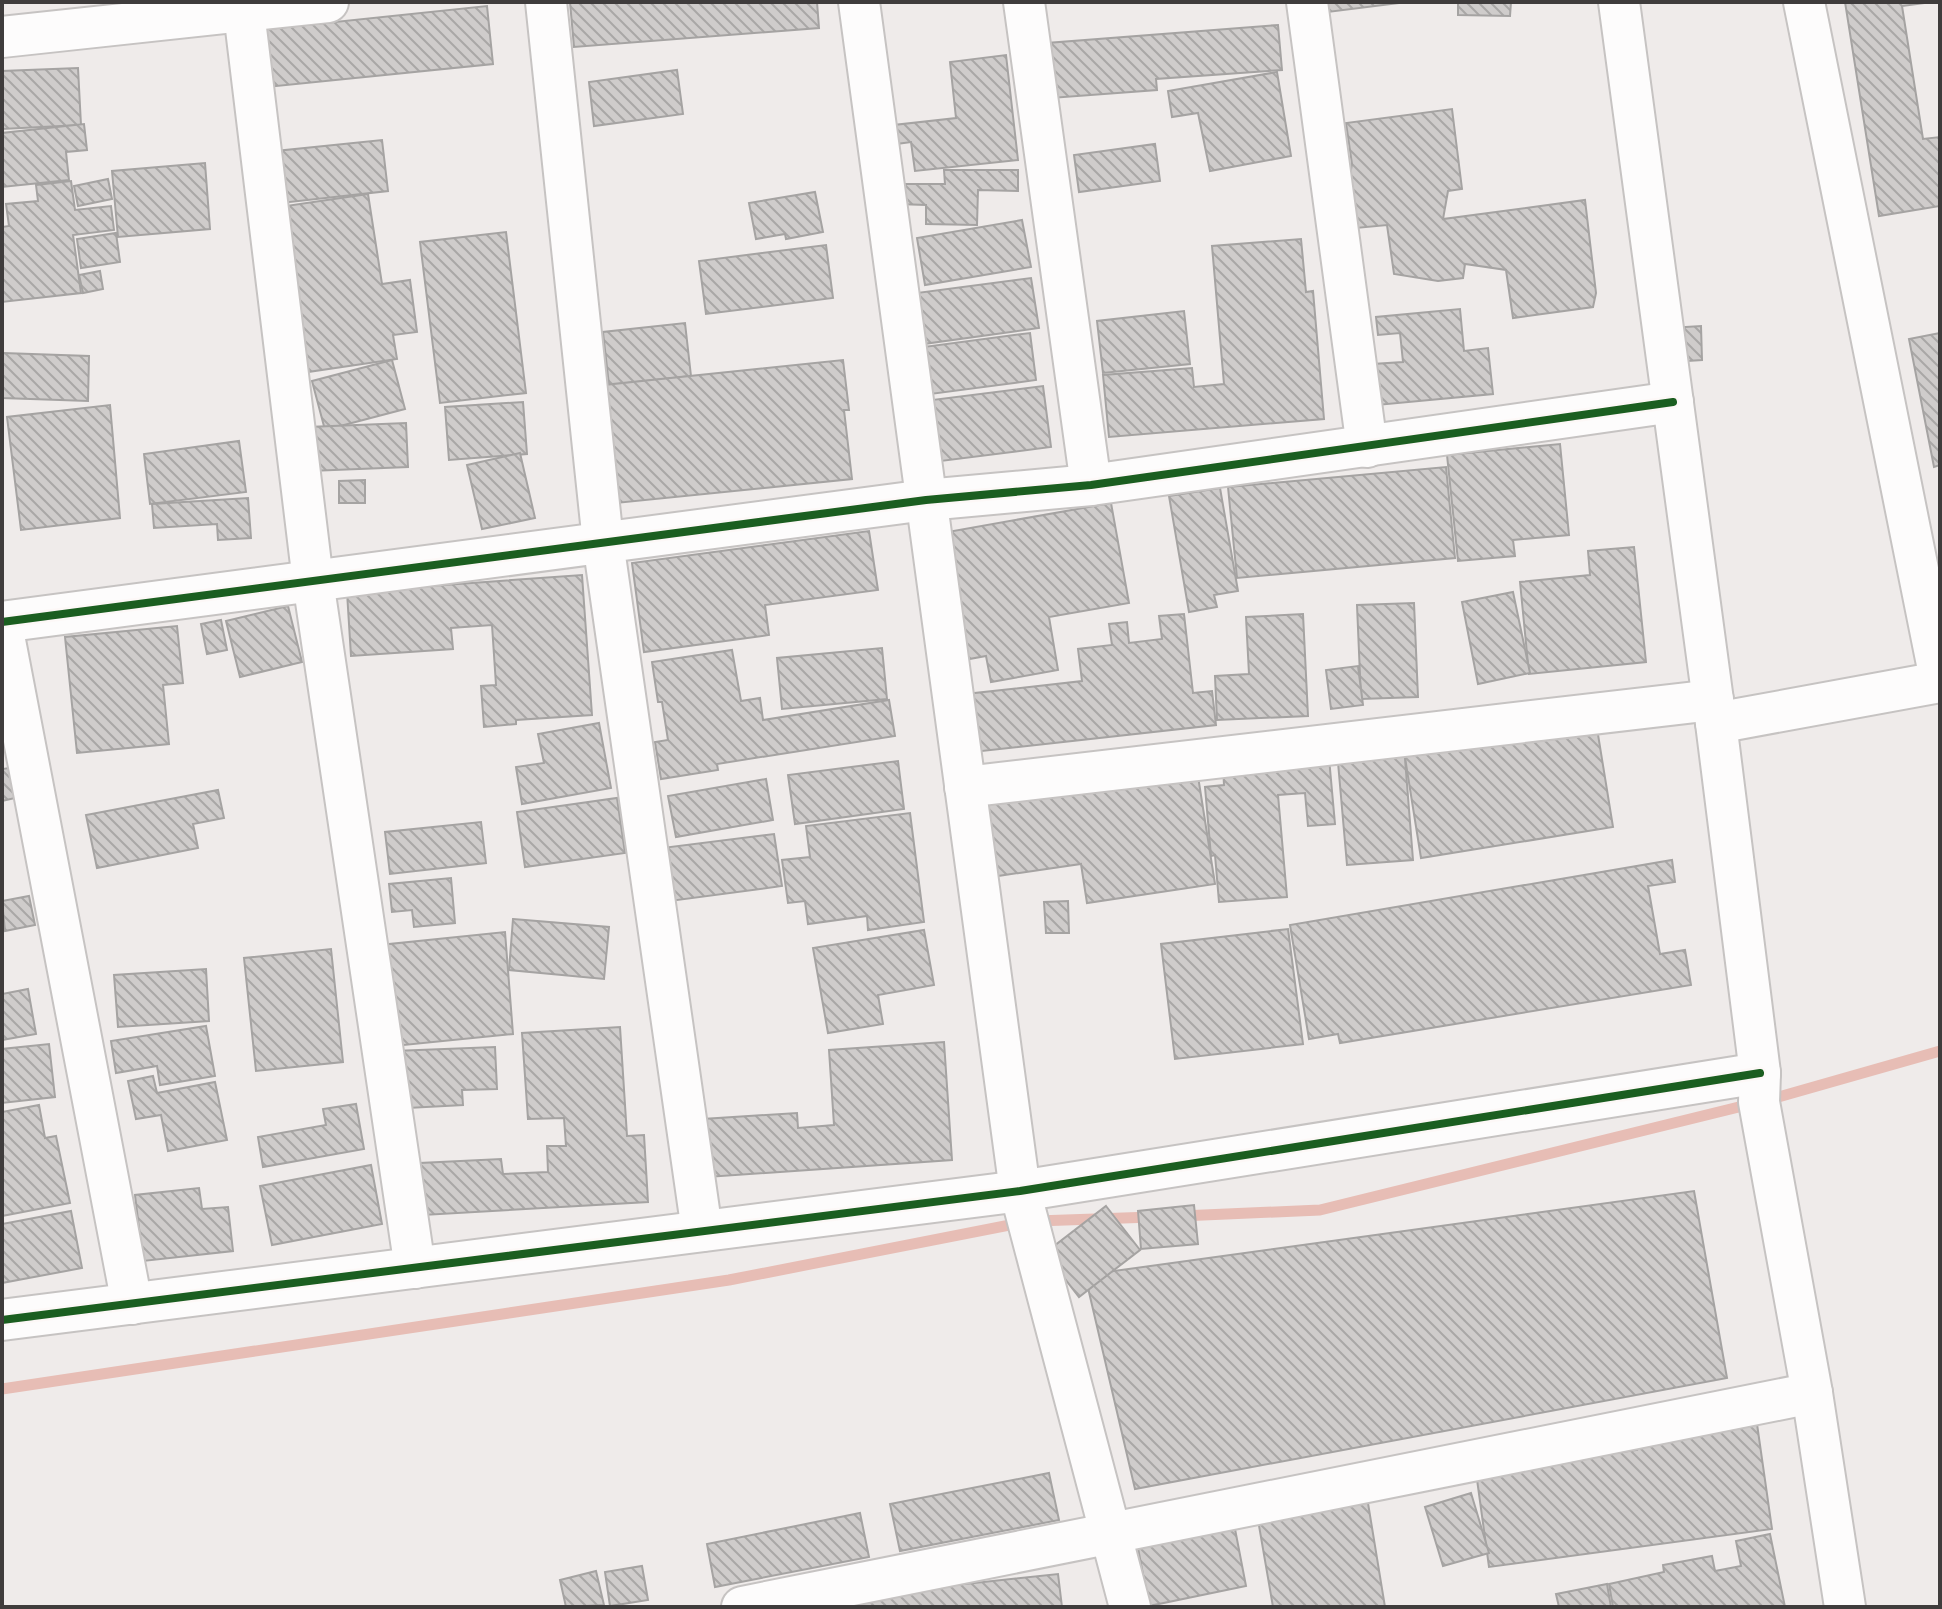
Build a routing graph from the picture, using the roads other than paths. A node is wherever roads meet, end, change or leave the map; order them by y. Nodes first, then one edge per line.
1 (328, 2) edge
2 (546, 2) edge
3 (859, 2) edge
4 (1024, 2) edge
5 (1307, 2) edge
6 (1619, 2) edge
7 (1804, 2) edge
8 (244, 12) junction
9 (2, 37) edge
10 (1673, 402) junction
11 (1367, 447) junction
12 (1091, 485) junction
13 (926, 500) junction
14 (603, 542) junction
15 (313, 581) junction
16 (2, 624) edge
17 (1940, 680) edge
18 (1715, 712) junction
19 (965, 787) junction
20 (1760, 1073) junction
21 (1020, 1191) junction
22 (702, 1231) junction
23 (415, 1268) junction
24 (132, 1304) junction
25 (2, 1320) edge
26 (1812, 1393) junction
27 (1111, 1532) junction
28 (763, 1605) edge
29 (1130, 1607) edge
30 (1845, 1607) edge

1 - 8 street
2 - 14 street
3 - 13 street
4 - 12 street
5 - 11 street
6 - 10 street
7 - 17 street
8 - 9 street
8 - 15 street
10 - 11 street
10 - 18 street
11 - 12 street
12 - 13 street
13 - 14 street
13 - 19 street
14 - 15 street
14 - 22 street
15 - 16 street
15 - 23 street
16 - 24 street
17 - 18 street
18 - 19 street
18 - 20 street
19 - 21 street
20 - 21 street
20 - 26 street
21 - 22 street
21 - 27 street
22 - 23 street
23 - 24 street
24 - 25 street
26 - 27 street
26 - 30 street
27 - 28 street
27 - 29 street

